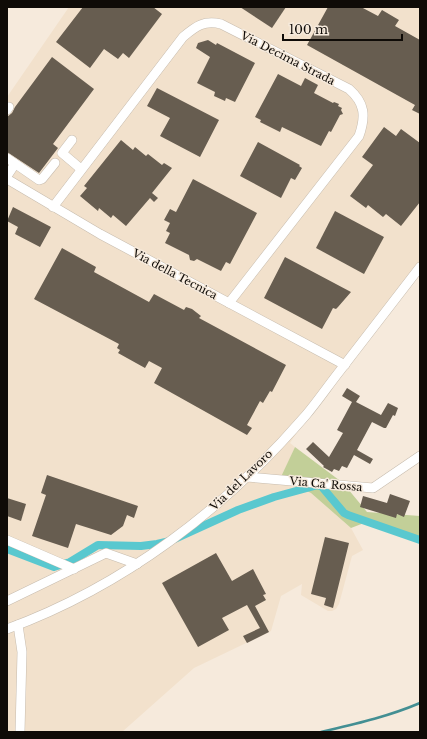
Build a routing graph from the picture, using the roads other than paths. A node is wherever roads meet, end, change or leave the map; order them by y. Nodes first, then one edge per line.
1 (72, 140) dead end
2 (7, 158) edge
3 (55, 163) dead end
4 (15, 164) junction
5 (81, 169) junction
6 (7, 178) edge
7 (53, 206) junction
8 (420, 267) edge
9 (229, 303) junction
10 (345, 365) junction
11 (420, 456) edge
12 (247, 477) junction
13 (7, 540) edge
14 (136, 564) junction
15 (66, 566) junction
16 (7, 601) edge
17 (18, 625) junction
18 (7, 629) edge
19 (20, 732) edge

1 - 5 street
2 - 4 street
3 - 4 street
4 - 6 street
5 - 7 street, Via Decima Strada
5 - 9 street, Via Decima Strada
6 - 7 street, Via della Tecnica
7 - 9 street, Via della Tecnica
8 - 10 street, Via del Lavoro
9 - 10 street, Via della Tecnica
10 - 12 street, Via del Lavoro
11 - 12 street, Via Ca' Rossa
12 - 14 street, Via del Lavoro
13 - 15 street
14 - 15 street
14 - 17 street, Via del Lavoro
15 - 16 street
17 - 18 street, Via del Lavoro
17 - 19 street

